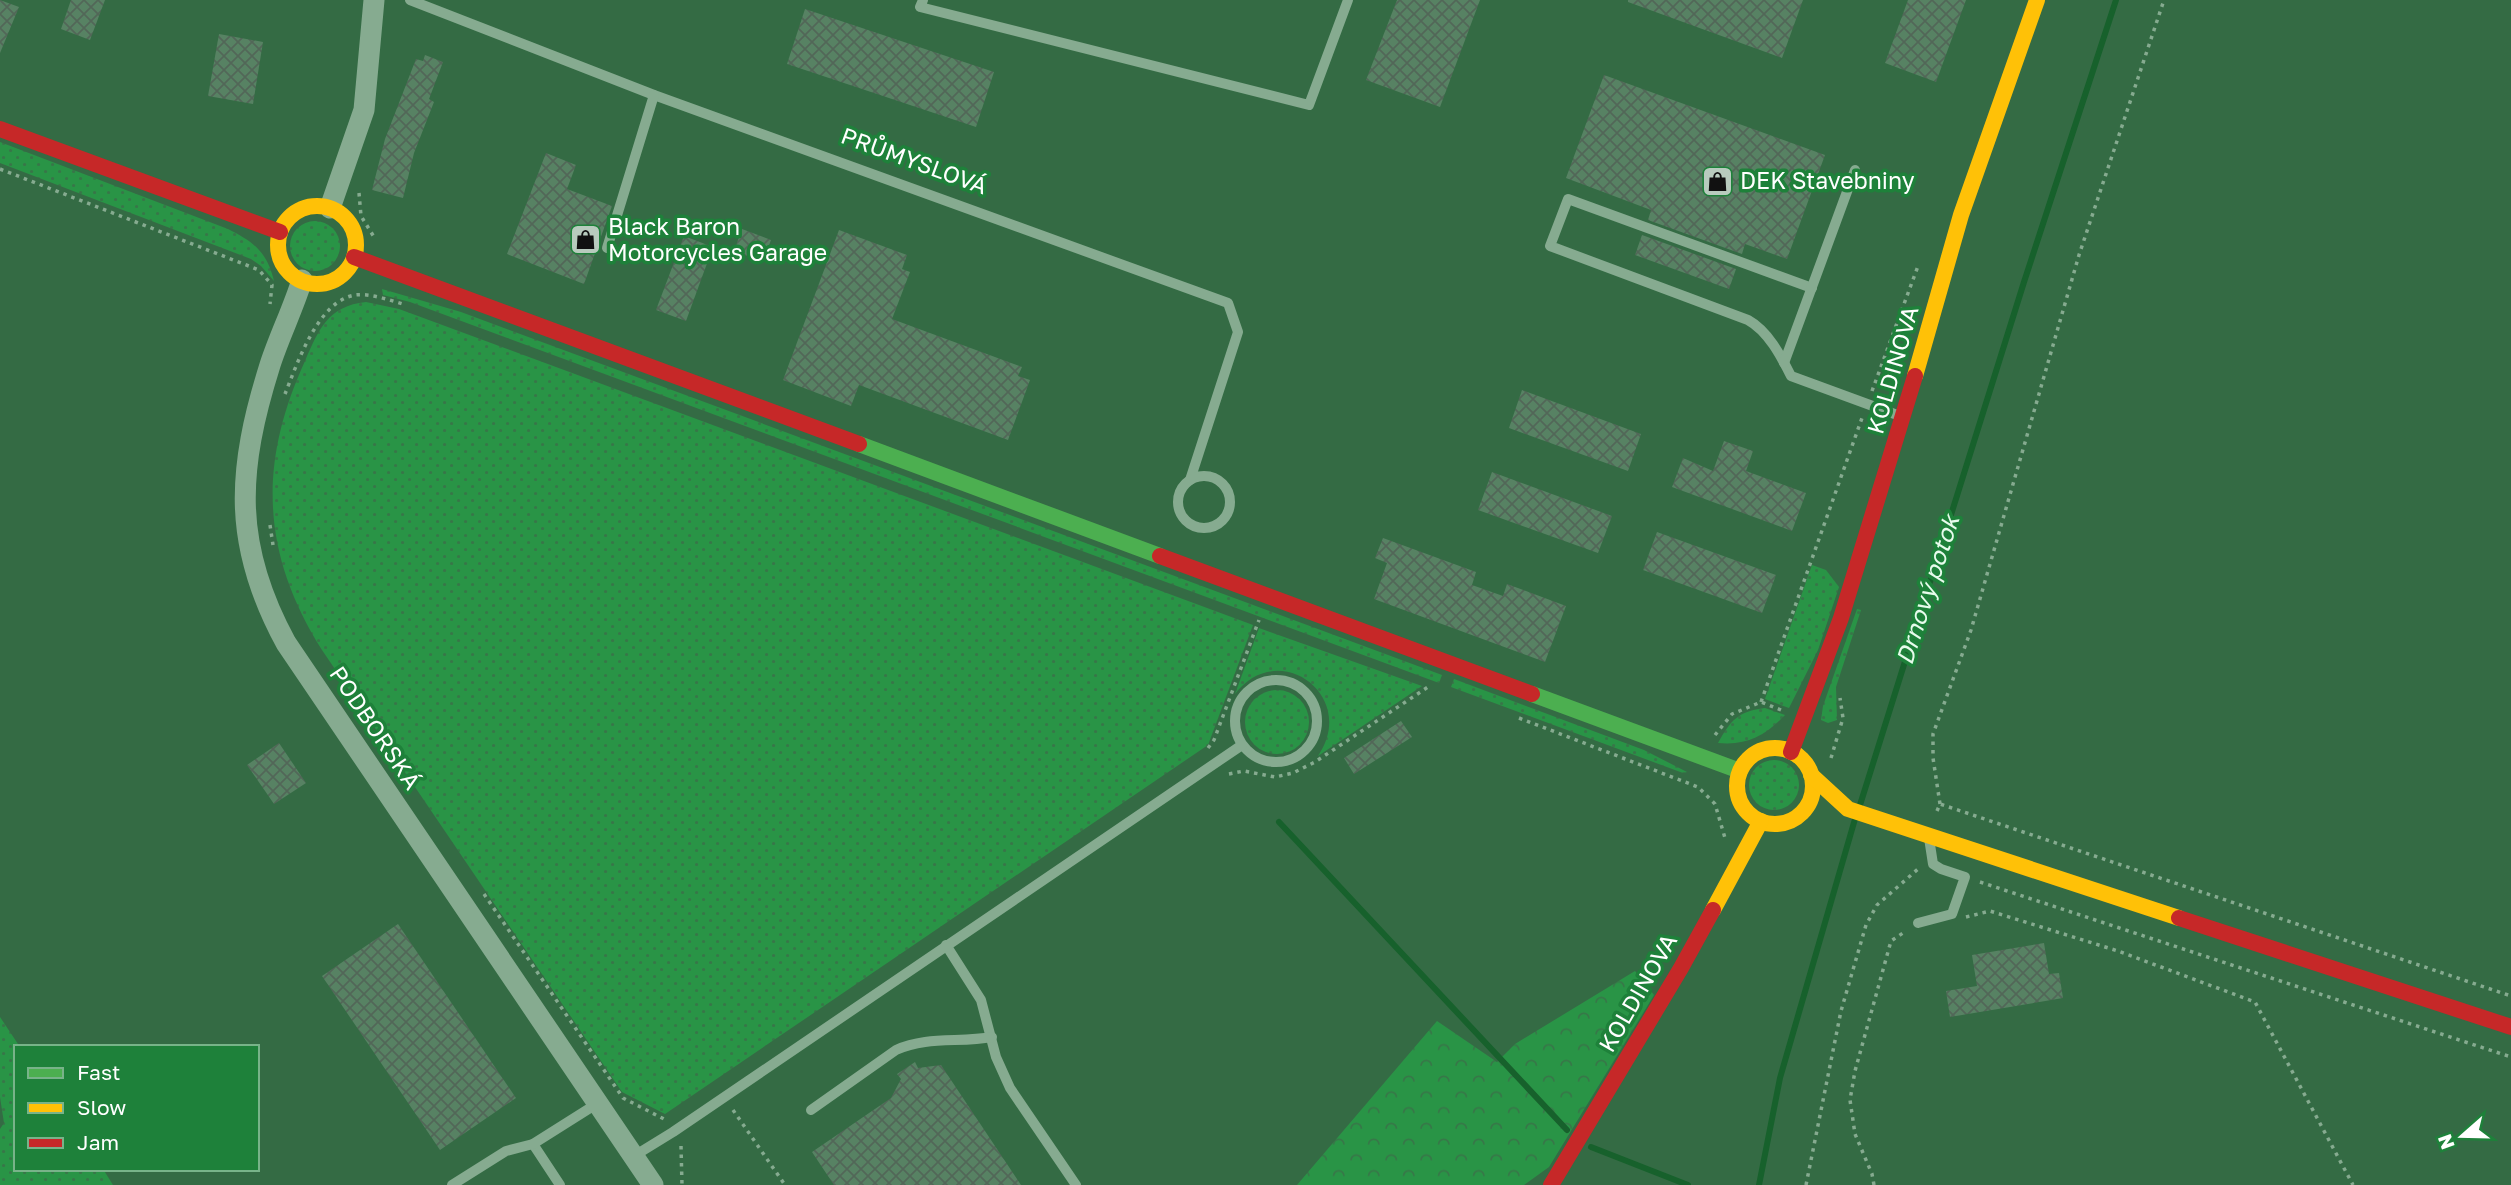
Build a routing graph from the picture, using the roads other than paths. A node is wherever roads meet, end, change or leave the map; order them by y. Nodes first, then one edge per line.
1 (374, 0) edge
2 (410, 0) edge
3 (923, 0) edge
4 (1348, 0) edge
5 (2037, 0) edge
6 (654, 95) junction
7 (0, 129) edge
8 (1855, 170) dead end
9 (330, 208) junction
10 (280, 232) junction
11 (607, 248) dead end
12 (354, 257) junction
13 (302, 280) junction
14 (1812, 288) junction
15 (1784, 363) junction
16 (1903, 417) junction
17 (1190, 480) junction
18 (1242, 745) junction
19 (1791, 752) junction
20 (1740, 771) junction
21 (1811, 775) junction
22 (1840, 806) junction
23 (1802, 812) junction
24 (1761, 821) junction
25 (1929, 836) junction
26 (1918, 923) road end
27 (946, 945) junction
28 (2511, 1027) edge
29 (992, 1037) junction
30 (598, 1103) junction
31 (811, 1110) dead end
32 (533, 1144) junction
33 (634, 1156) junction
34 (452, 1185) edge
35 (561, 1185) edge
36 (653, 1185) edge
37 (1076, 1185) edge
38 (1551, 1185) edge

1 - 9 street
2 - 6 lane, PRŮMYSLOVÁ
3 - 4 lane
5 - 16 main road, KOLDINOVA
6 - 11 lane
6 - 17 lane, PRŮMYSLOVÁ
7 - 10 main road
8 - 14 lane
9 - 10 main road
9 - 12 main road
10 - 13 main road
12 - 13 main road
12 - 20 main road
13 - 30 street, PODBORSKÁ
14 - 15 lane
14 - 15 lane
15 - 16 lane
16 - 19 main road, KOLDINOVA
17 - 17 lane
18 - 18 lane
18 - 27 lane
19 - 20 main road
19 - 21 main road
20 - 24 main road
21 - 22 main road
21 - 23 main road
22 - 23 main road
22 - 25 main road
23 - 24 main road
24 - 38 main road, KOLDINOVA
25 - 26 lane
25 - 28 main road
27 - 29 lane
27 - 33 lane
29 - 31 lane
29 - 37 lane
30 - 32 lane
30 - 33 street, PODBORSKÁ
32 - 34 lane
32 - 35 lane
33 - 36 street, PODBORSKÁ

